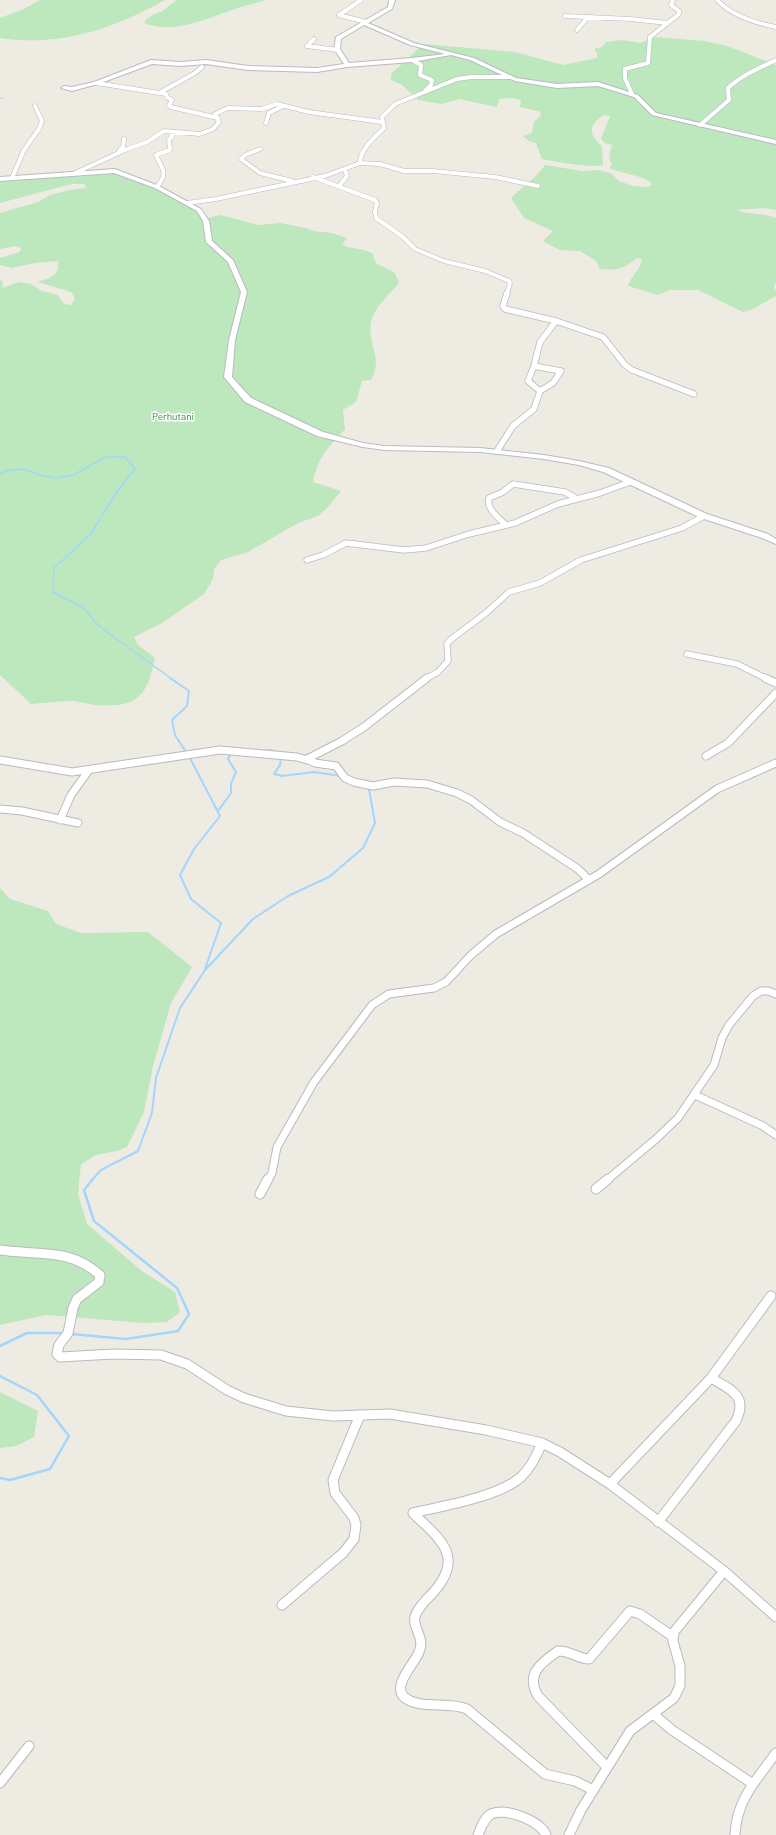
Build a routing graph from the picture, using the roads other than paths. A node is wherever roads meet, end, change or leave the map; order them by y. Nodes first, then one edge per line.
1 (361, 0) edge
2 (392, 0) edge
3 (673, 0) edge
4 (717, 0) edge
5 (565, 16) dead end
6 (588, 17) junction
7 (365, 23) junction
8 (668, 24) junction
9 (776, 27) edge
10 (577, 30) dead end
11 (314, 39) dead end
12 (338, 50) junction
13 (455, 54) junction
14 (412, 60) junction
15 (776, 60) edge
16 (347, 65) junction
17 (202, 67) dead end
18 (510, 77) junction
19 (96, 82) junction
20 (64, 88) dead end
21 (161, 92) junction
22 (632, 94) junction
23 (417, 96) junction
24 (35, 106) dead end
25 (288, 106) junction
26 (218, 118) junction
27 (382, 122) junction
28 (266, 123) dead end
29 (700, 125) junction
30 (175, 132) junction
31 (124, 140) dead end
32 (776, 142) edge
33 (260, 149) dead end
34 (118, 153) junction
35 (360, 163) junction
36 (345, 170) junction
37 (73, 174) junction
38 (12, 178) junction
39 (313, 178) junction
40 (0, 179) edge
41 (295, 181) junction
42 (339, 186) junction
43 (538, 186) dead end
44 (157, 187) junction
45 (187, 203) junction
46 (556, 321) junction
47 (534, 366) junction
48 (540, 391) junction
49 (694, 394) dead end
50 (497, 451) junction
51 (630, 482) junction
52 (577, 499) junction
53 (704, 516) junction
54 (506, 525) junction
55 (776, 542) edge
56 (307, 560) dead end
57 (687, 654) dead end
58 (776, 683) edge
59 (776, 693) edge
60 (706, 756) dead end
61 (0, 760) edge
62 (307, 760) junction
63 (776, 763) edge
64 (89, 770) junction
65 (0, 809) edge
66 (60, 820) junction
67 (78, 823) dead end
68 (589, 880) junction
69 (776, 994) edge
70 (695, 1095) junction
71 (776, 1135) edge
72 (596, 1189) dead end
73 (260, 1194) dead end
74 (0, 1250) edge
75 (771, 1296) dead end
76 (711, 1378) junction
77 (360, 1415) junction
78 (542, 1443) junction
79 (610, 1484) junction
80 (658, 1522) junction
81 (724, 1571) junction
82 (282, 1605) dead end
83 (776, 1617) edge
84 (672, 1636) junction
85 (653, 1714) junction
86 (29, 1746) dead end
87 (776, 1753) edge
88 (607, 1767) junction
89 (0, 1783) edge
90 (754, 1784) junction
91 (593, 1790) junction
92 (478, 1835) edge
93 (546, 1835) edge
94 (569, 1835) edge
95 (735, 1835) edge

1 - 7 street
2 - 7 street
3 - 8 street
4 - 9 street
5 - 6 street
6 - 8 street
6 - 10 street
7 - 12 street
7 - 13 street
8 - 22 street
11 - 12 street
12 - 16 street
13 - 14 street
13 - 18 street
14 - 16 street
14 - 23 street
15 - 29 street
16 - 19 street
17 - 21 street
18 - 22 street
18 - 23 street
19 - 20 street
19 - 21 street
21 - 26 street
22 - 29 street
23 - 27 street
24 - 38 street
25 - 26 street
25 - 27 street
25 - 28 street
26 - 30 street
27 - 35 street
29 - 32 street
30 - 34 street
30 - 44 street
31 - 34 street
33 - 41 street
34 - 37 street
35 - 36 street
35 - 43 street
36 - 39 street
36 - 42 street
37 - 38 street
37 - 44 street
38 - 40 street
39 - 41 street
39 - 42 street
41 - 45 street
42 - 46 street
44 - 45 street
45 - 50 street
46 - 47 street
46 - 49 street
47 - 48 street
47 - 48 street
48 - 50 street
50 - 51 street
51 - 52 street
51 - 53 street
52 - 54 street
52 - 54 street
53 - 55 street
53 - 62 street
54 - 56 street
57 - 58 street
59 - 60 street
61 - 64 street
62 - 64 street
62 - 68 street
63 - 68 street
64 - 66 street
65 - 66 street
66 - 67 street
68 - 73 street
69 - 70 street
70 - 71 street
70 - 72 street
74 - 77 street
75 - 76 street
76 - 79 street
76 - 80 street
77 - 78 street
77 - 82 street
78 - 79 street
78 - 91 street
79 - 80 street
80 - 81 street
81 - 83 street
81 - 84 street
84 - 85 street
84 - 88 street
85 - 88 street
85 - 90 street
86 - 89 street
87 - 90 street
88 - 91 street
90 - 95 street
91 - 94 street
92 - 93 street

